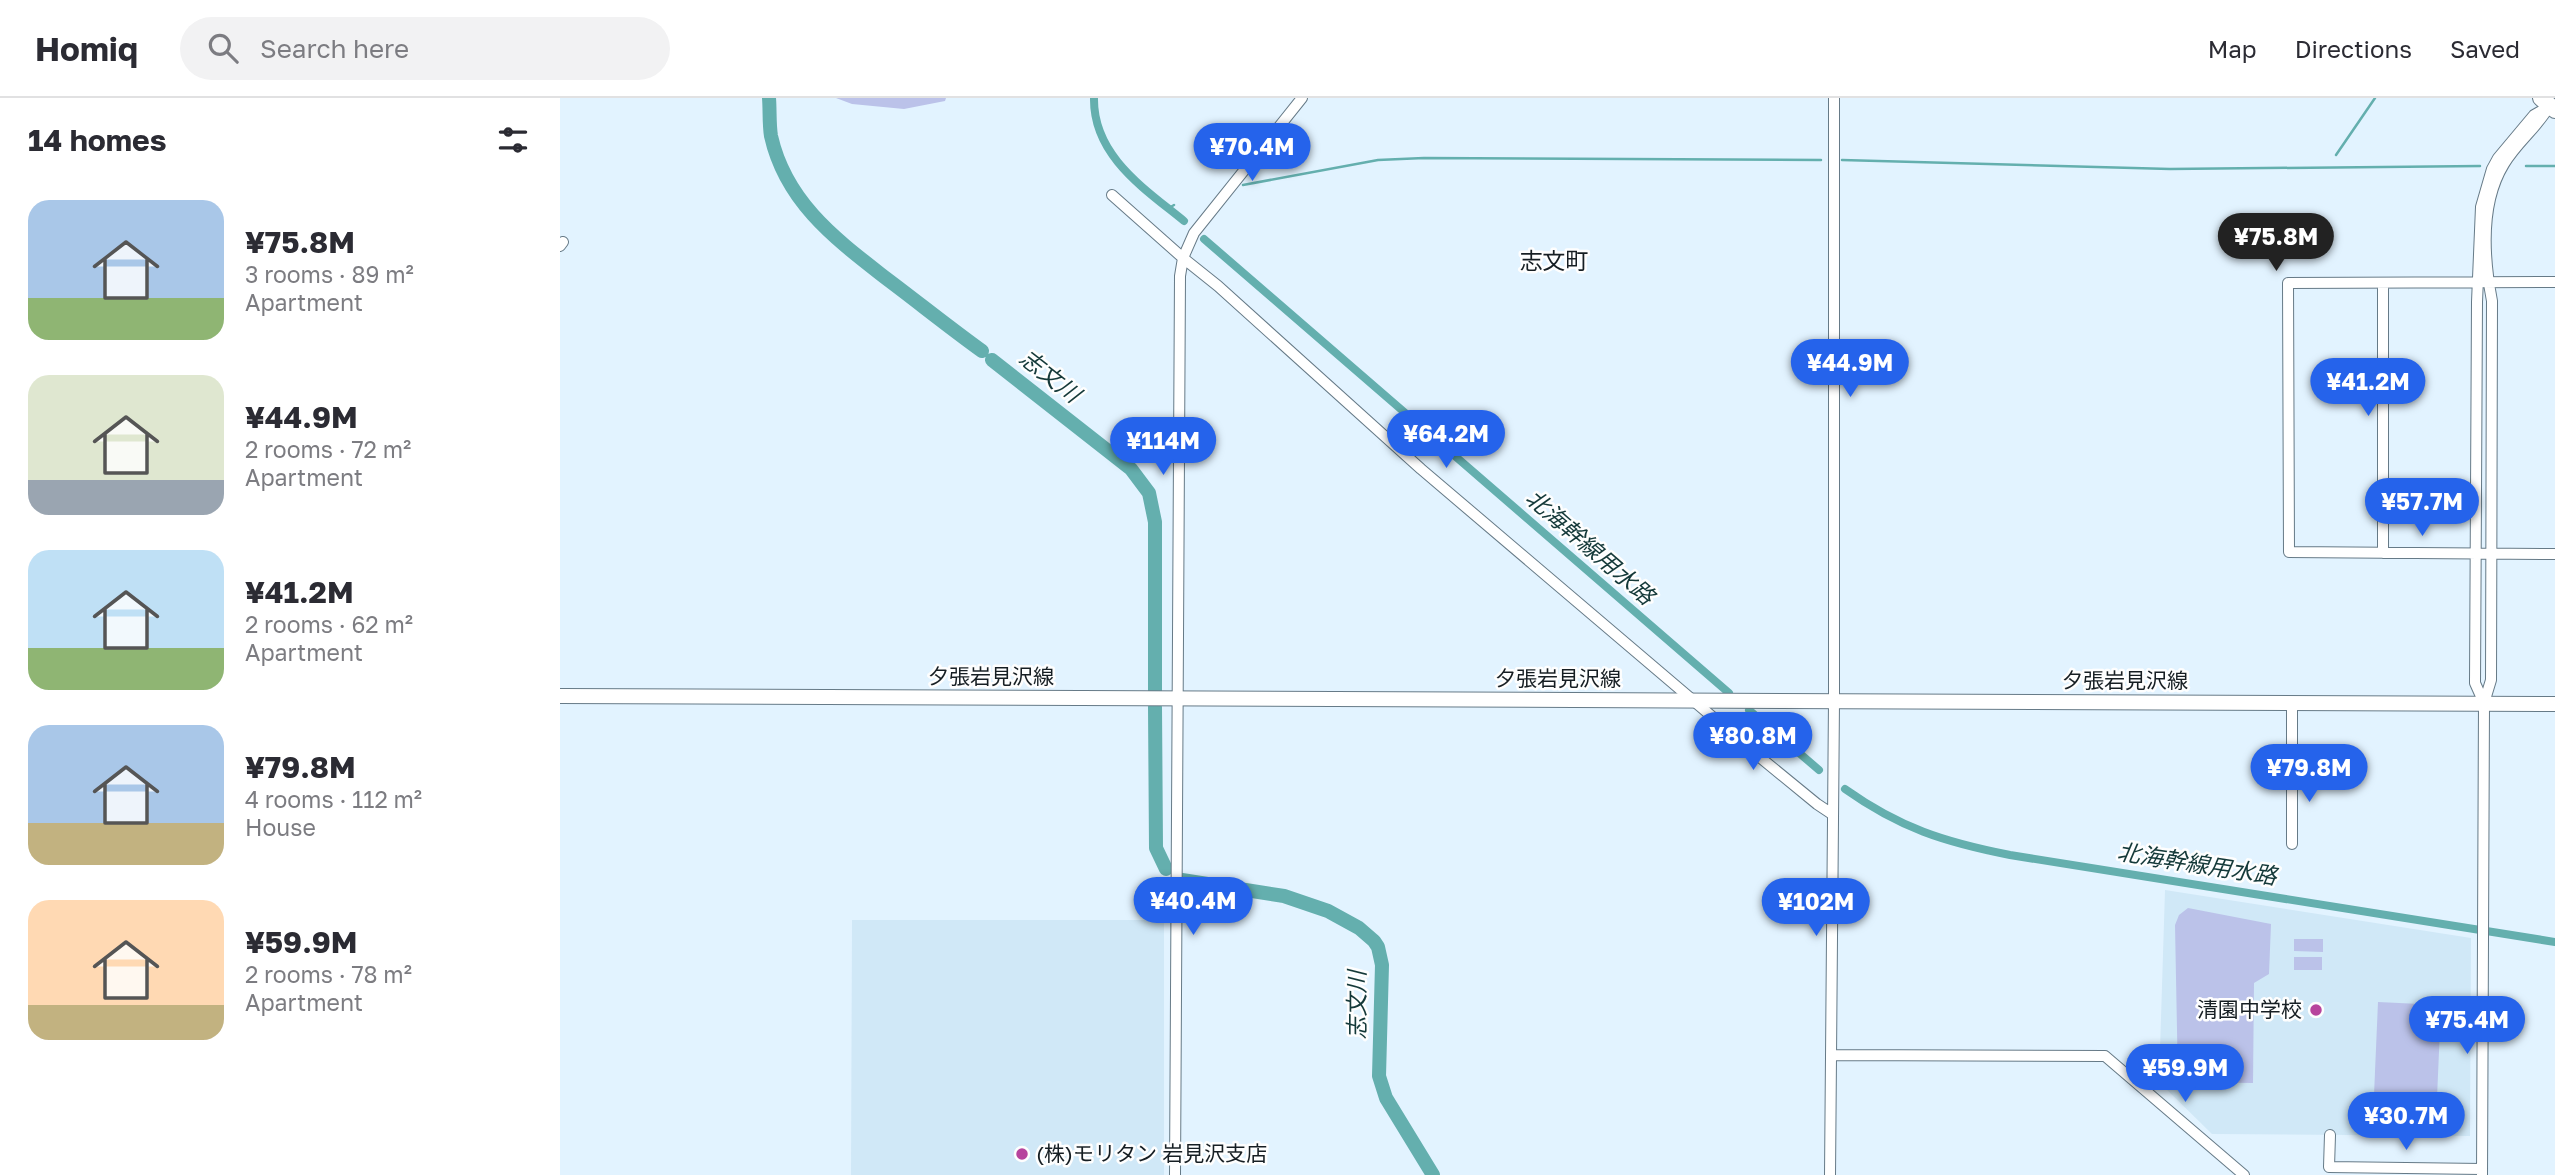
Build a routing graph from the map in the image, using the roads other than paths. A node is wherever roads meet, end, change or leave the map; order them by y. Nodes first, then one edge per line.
1 (1302, 98) edge
2 (1834, 98) edge
3 (2550, 104) edge
4 (1112, 195) dead end
5 (1183, 258) junction
6 (2484, 282) junction
7 (2555, 282) edge
8 (2384, 283) junction
9 (2383, 553) junction
10 (2476, 554) junction
11 (2491, 554) junction
12 (2555, 554) edge
13 (560, 696) edge
14 (1178, 699) junction
15 (1695, 700) junction
16 (1834, 701) junction
17 (2292, 702) junction
18 (2484, 703) junction
19 (2555, 704) edge
20 (1832, 814) junction
21 (2292, 844) dead end
22 (1831, 1055) junction
23 (2330, 1135) dead end
24 (2482, 1172) edge
25 (1175, 1175) edge
26 (1830, 1175) edge
27 (2244, 1175) edge

1 - 5 street
2 - 16 street
3 - 6 street
4 - 5 street
5 - 14 street
5 - 15 street
6 - 7 street
6 - 8 street
6 - 10 street
6 - 11 street
8 - 9 street
8 - 9 street
9 - 10 street
10 - 11 street
10 - 18 street
11 - 12 street
11 - 18 street
13 - 14 main road, 夕張岩見沢線
14 - 15 main road, 夕張岩見沢線
14 - 25 street
15 - 16 main road, 夕張岩見沢線
15 - 20 street
16 - 17 main road, 夕張岩見沢線
16 - 20 street
17 - 18 main road, 夕張岩見沢線
17 - 21 street
18 - 19 main road, 夕張岩見沢線
18 - 24 street
20 - 22 street
22 - 26 street
22 - 27 street
23 - 24 street

